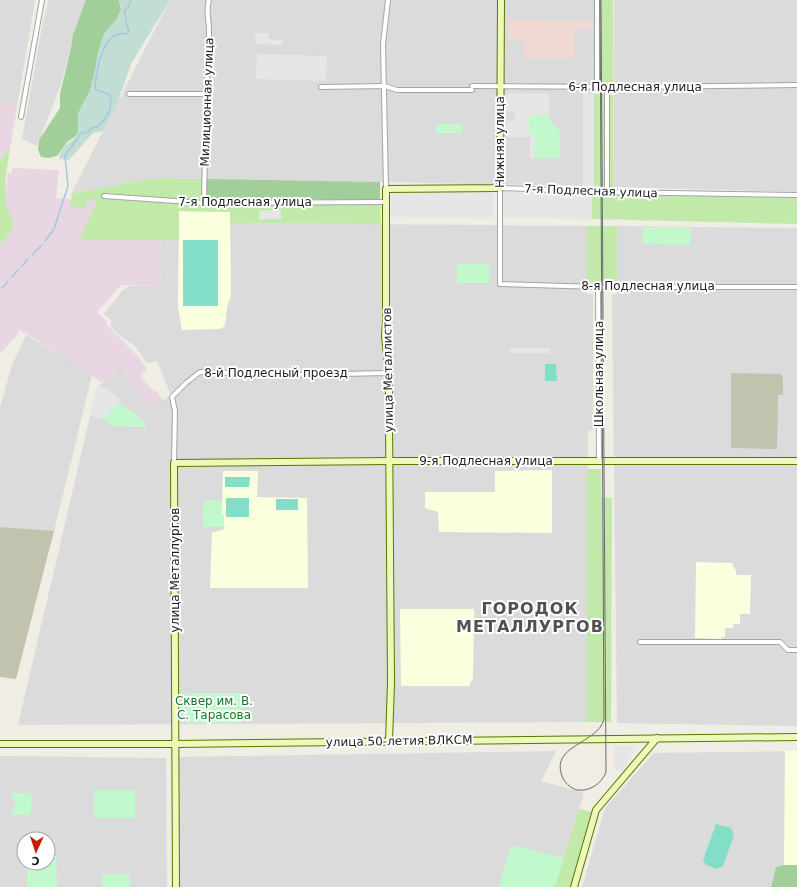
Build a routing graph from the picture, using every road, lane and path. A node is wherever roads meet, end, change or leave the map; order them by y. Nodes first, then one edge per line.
1 (42, 0) edge
2 (209, 0) edge
3 (388, 0) edge
4 (501, 0) edge
5 (597, 0) edge
6 (797, 85) edge
7 (385, 86) junction
8 (500, 86) junction
9 (321, 87) dead end
10 (598, 87) junction
11 (608, 87) junction
12 (129, 94) dead end
13 (206, 94) junction
14 (20, 118) dead end
15 (500, 188) junction
16 (386, 189) junction
17 (608, 192) junction
18 (797, 195) edge
19 (104, 196) dead end
20 (386, 202) junction
21 (204, 204) junction
22 (500, 284) joint
23 (598, 287) junction
24 (797, 287) edge
25 (389, 373) junction
26 (172, 397) joint
27 (389, 460) junction
28 (599, 461) junction
29 (797, 461) edge
30 (174, 463) junction
31 (640, 642) dead end
32 (797, 650) edge
33 (797, 737) edge
34 (658, 738) junction
35 (390, 741) junction
36 (0, 744) edge
37 (175, 744) junction
38 (176, 887) edge
39 (574, 887) edge

1 - 14 street
2 - 13 street, Милиционная улица
3 - 7 street, улица Металлистов
4 - 8 street, Нижняя улица
5 - 10 street
6 - 11 street, 6-я Подлесная улица
7 - 8 street, 6-я Подлесная улица
7 - 9 street, 6-я Подлесная улица
7 - 16 street, улица Металлистов
8 - 10 street, 6-я Подлесная улица
8 - 15 street, Нижняя улица
10 - 11 street, 6-я Подлесная улица
11 - 17 street
12 - 13 street
13 - 21 street, Милиционная улица
15 - 16 street, 7-я Подлесная улица
15 - 17 street, 7-я Подлесная улица
15 - 22 street, Нижняя улица
16 - 20 street, улица Металлистов
17 - 18 street, 7-я Подлесная улица
19 - 21 street, 7-я Подлесная улица
20 - 21 street, 7-я Подлесная улица
20 - 25 street, улица Металлистов
22 - 23 street, 8-я Подлесная улица
23 - 24 street, 8-я Подлесная улица
23 - 28 street, Школьная улица
25 - 26 street, 8-й Подлесный проезд
25 - 27 street, улица Металлистов
26 - 30 street, улица Металлургов
27 - 28 street, 9-я Подлесная улица
27 - 30 street, 9-я Подлесная улица
27 - 35 street, улица Металлистов
28 - 29 street, 9-я Подлесная улица
30 - 37 street, улица Металлургов
31 - 32 street
33 - 34 street, улица 50-летия ВЛКСМ
34 - 35 street, улица 50-летия ВЛКСМ
34 - 39 street
35 - 37 street, улица 50-летия ВЛКСМ
36 - 37 street, улица 50-летия ВЛКСМ
37 - 38 street, улица Металлургов

